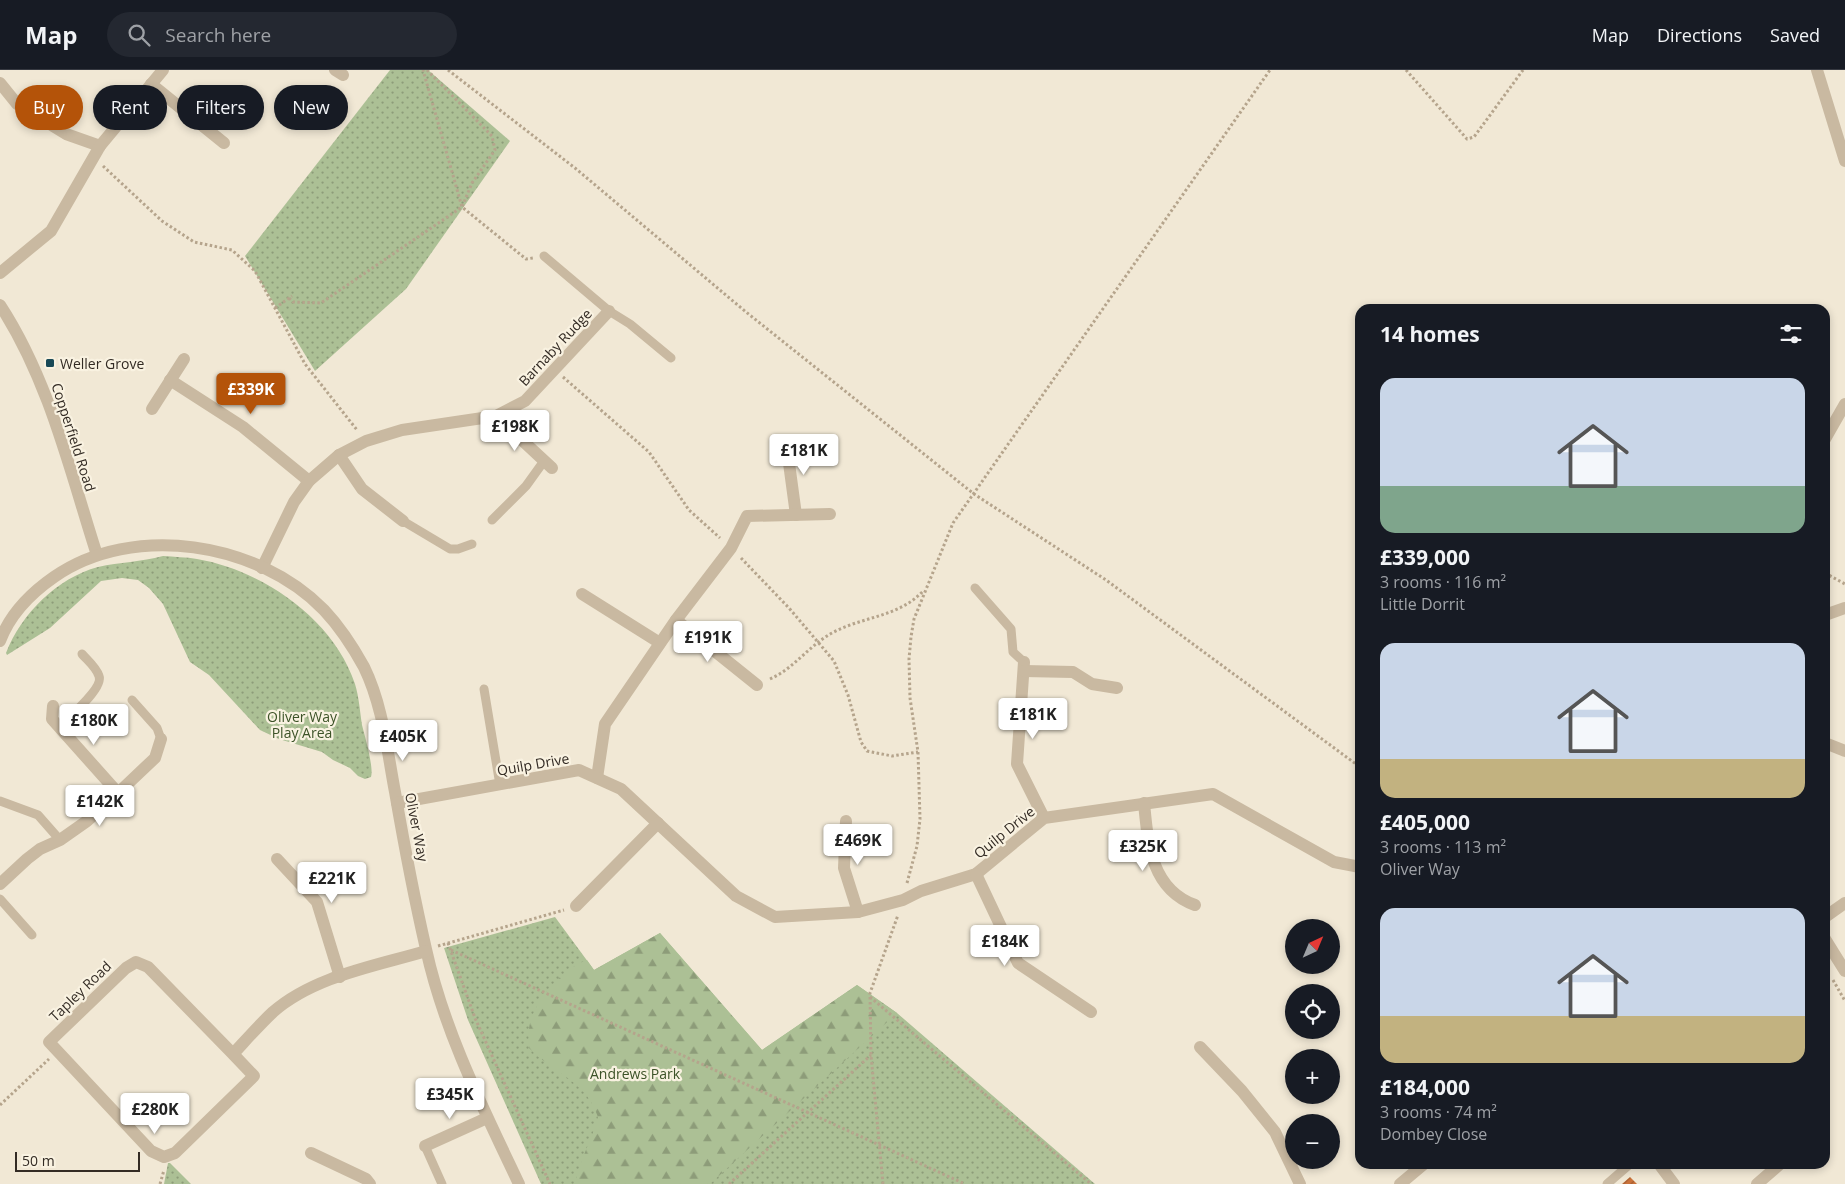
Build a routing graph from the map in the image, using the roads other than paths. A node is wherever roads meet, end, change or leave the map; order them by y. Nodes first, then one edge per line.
1 (163, 70) edge
2 (1818, 70) edge
3 (0, 83) edge
4 (151, 84) junction
5 (224, 143) dead end
6 (100, 146) junction
7 (1845, 161) edge
8 (544, 256) road end
9 (0, 273) edge
10 (0, 305) edge
11 (609, 311) junction
12 (671, 358) dead end
13 (184, 359) dead end
14 (170, 380) junction
15 (1845, 404) edge
16 (152, 408) dead end
17 (496, 416) junction
18 (1830, 430) edge
19 (786, 441) dead end
20 (339, 455) junction
21 (548, 464) joint
22 (308, 481) junction
23 (830, 514) dead end
24 (796, 515) junction
25 (492, 520) dead end
26 (403, 521) joint
27 (472, 544) dead end
28 (96, 555) junction
29 (262, 568) junction
30 (975, 588) dead end
31 (582, 594) dead end
32 (1845, 608) edge
33 (1830, 613) edge
34 (676, 620) junction
35 (0, 641) edge
36 (660, 643) junction
37 (82, 654) dead end
38 (1024, 667) junction
39 (757, 685) road end
40 (1117, 688) dead end
41 (484, 689) dead end
42 (132, 700) dead end
43 (53, 706) dead end
44 (58, 727) junction
45 (161, 740) joint
46 (1830, 745) edge
47 (1845, 751) edge
48 (597, 778) junction
49 (500, 785) junction
50 (118, 793) junction
51 (0, 801) edge
52 (397, 803) junction
53 (1144, 803) junction
54 (1044, 818) junction
55 (846, 821) dead end
56 (658, 823) junction
57 (60, 840) junction
58 (277, 859) dead end
59 (1355, 867) edge
60 (976, 874) junction
61 (0, 884) edge
62 (0, 899) edge
63 (1196, 904) dead end
64 (1845, 904) edge
65 (576, 906) road end
66 (858, 912) junction
67 (1830, 914) edge
68 (32, 935) dead end
69 (1830, 946) edge
70 (426, 951) junction
71 (1845, 971) edge
72 (340, 976) junction
73 (1092, 1012) dead end
74 (1200, 1047) dead end
75 (233, 1054) junction
76 (487, 1118) junction
77 (425, 1146) joint
78 (311, 1153) dead end
79 (1418, 1169) edge
80 (1624, 1169) edge
81 (1663, 1169) edge
82 (1774, 1169) edge
83 (370, 1184) edge
84 (442, 1184) edge
85 (519, 1184) edge
86 (1300, 1184) edge
87 (1400, 1184) edge
88 (1607, 1184) edge
89 (1674, 1184) edge
90 (1757, 1184) edge

1 - 4 street
2 - 7 street
3 - 6 street
4 - 5 street
4 - 6 street
6 - 9 street
8 - 11 lane, Barnaby Rudge
10 - 28 street, Copperfield Road
11 - 12 lane, Barnaby Rudge
11 - 17 street, Barnaby Rudge
13 - 14 street
14 - 16 street
14 - 22 street
15 - 18 street
17 - 20 street, Barnaby Rudge
17 - 21 street
19 - 24 street
20 - 22 street, Barnaby Rudge
20 - 26 street
21 - 25 lane
22 - 29 street, Barnaby Rudge
23 - 24 street
24 - 34 street
26 - 27 lane
28 - 29 street, Oliver Way
28 - 35 street, Oliver Way
29 - 52 street, Oliver Way
30 - 38 lane
31 - 36 street
32 - 33 street
34 - 36 street
34 - 39 street
36 - 48 street
37 - 44 lane
38 - 40 street
38 - 54 street
41 - 49 lane
42 - 45 lane
43 - 44 street
44 - 50 street
45 - 50 street
46 - 47 street
48 - 49 street, Quilp Drive
48 - 56 street, Quilp Drive
49 - 52 street, Quilp Drive
50 - 57 street
51 - 57 lane
52 - 70 street, Oliver Way
53 - 54 street, Quilp Drive
53 - 59 street, Quilp Drive
53 - 63 street
54 - 60 street, Quilp Drive
55 - 66 street
56 - 65 street
56 - 66 street, Quilp Drive
57 - 61 street
58 - 72 street
60 - 66 street, Quilp Drive
60 - 73 street
62 - 68 lane
64 - 67 street
69 - 71 street
70 - 72 street
70 - 76 street, Oliver Way
72 - 75 street
74 - 86 street
75 - 75 street, Tapley Road
76 - 77 street
76 - 85 street, Oliver Way
77 - 84 lane
78 - 83 street
79 - 87 street
80 - 88 lane
81 - 89 street
82 - 90 street

